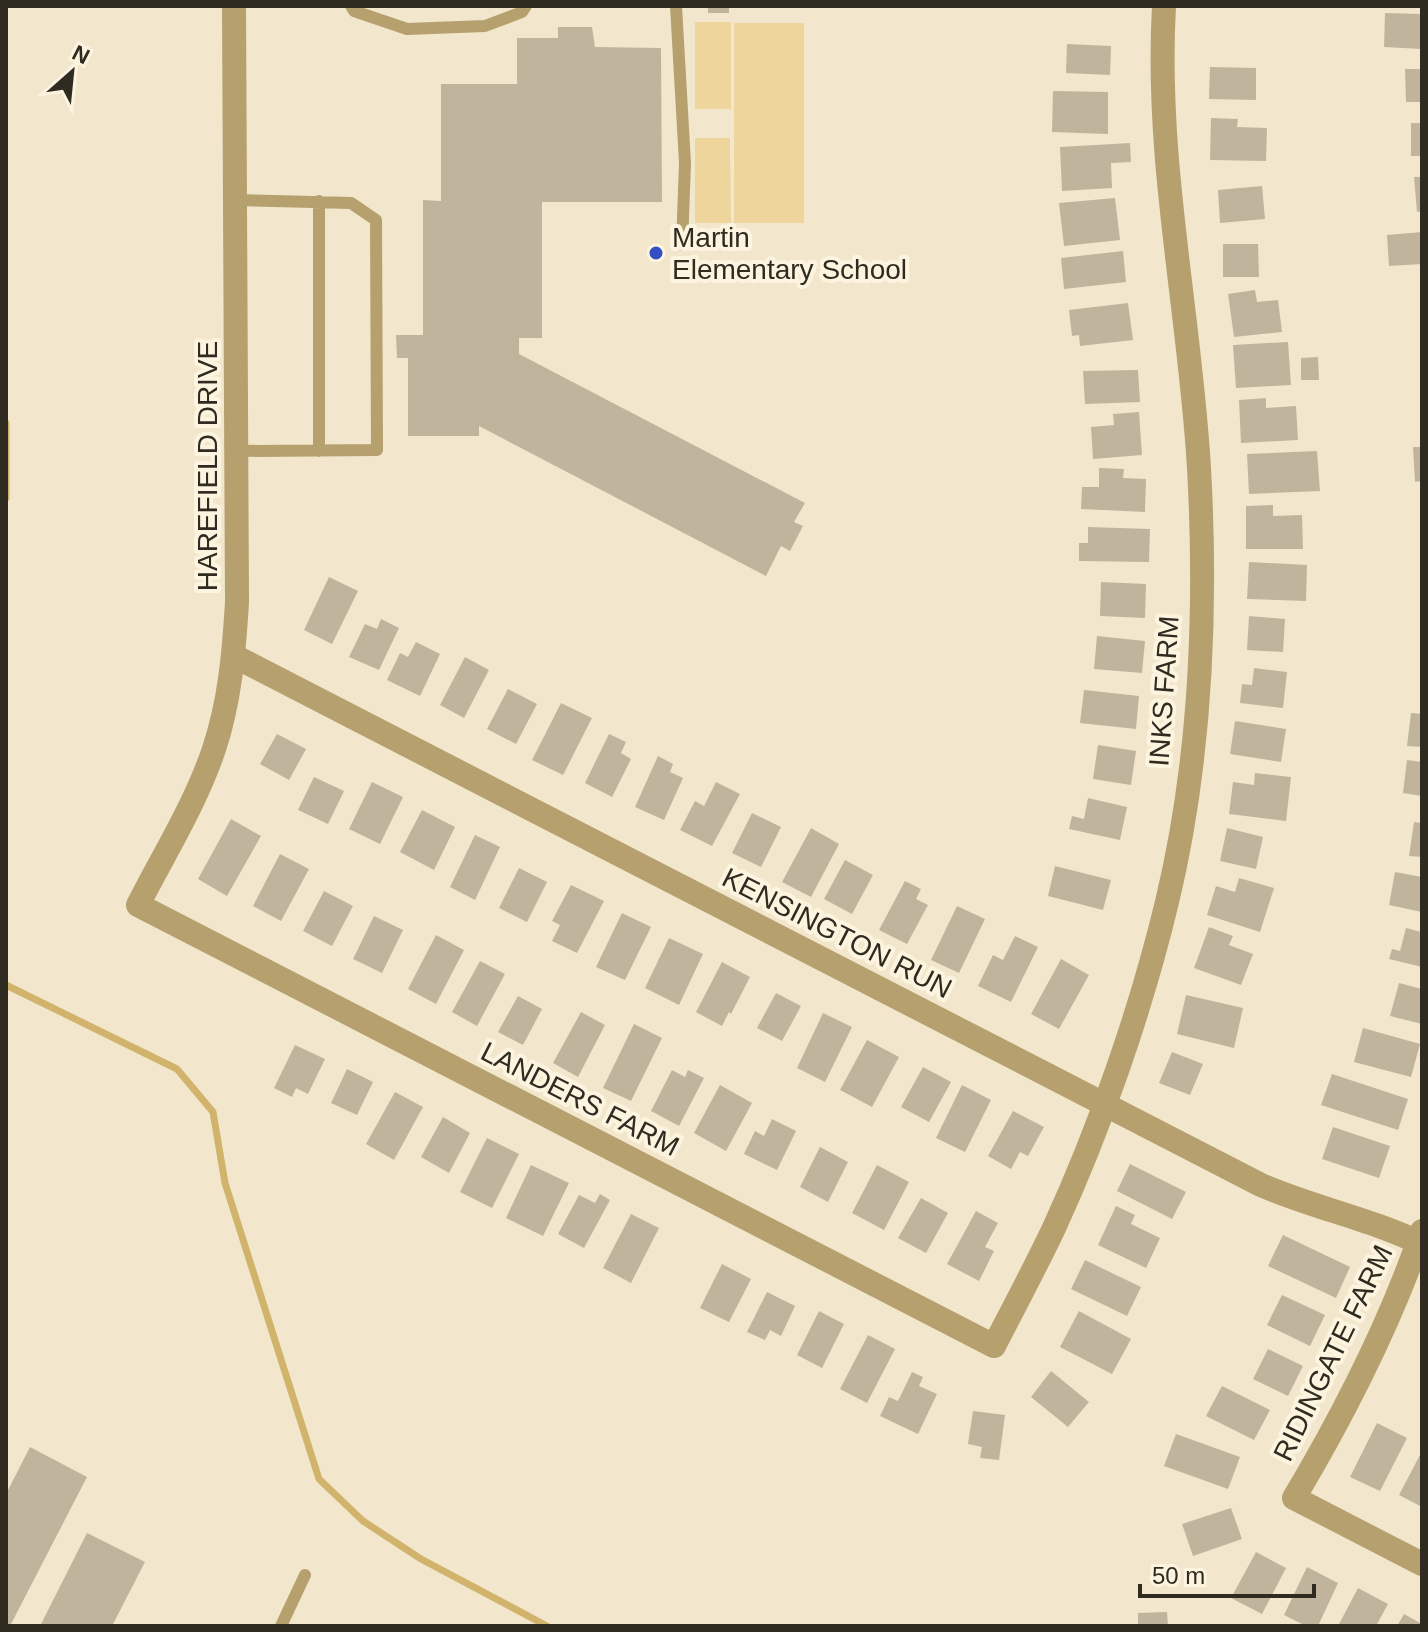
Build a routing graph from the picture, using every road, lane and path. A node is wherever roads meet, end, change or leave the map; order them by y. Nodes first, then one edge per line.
1 (234, 6) edge
2 (351, 6) edge
3 (526, 6) edge
4 (676, 6) edge
5 (1164, 6) edge
6 (235, 200) junction
7 (319, 201) junction
8 (682, 245) dead end
9 (237, 451) junction
10 (319, 451) junction
11 (234, 656) junction
12 (138, 905) joint
13 (1105, 1105) junction
14 (1421, 1239) edge
15 (994, 1346) joint
16 (1422, 1564) edge
17 (305, 1575) dead end
18 (281, 1626) edge

1 - 6 street, HAREFIELD DRIVE
2 - 3 lane
4 - 8 lane
5 - 13 street, INKS FARM
6 - 7 lane
6 - 9 street, HAREFIELD DRIVE
7 - 10 lane
7 - 10 lane
9 - 10 lane
9 - 11 street, HAREFIELD DRIVE
11 - 12 street, HAREFIELD DRIVE
11 - 13 street, KENSINGTON RUN
12 - 15 street, LANDERS FARM
13 - 14 street, KENSINGTON RUN
13 - 15 street, INKS FARM
14 - 16 street, RIDINGATE FARM
17 - 18 lane

